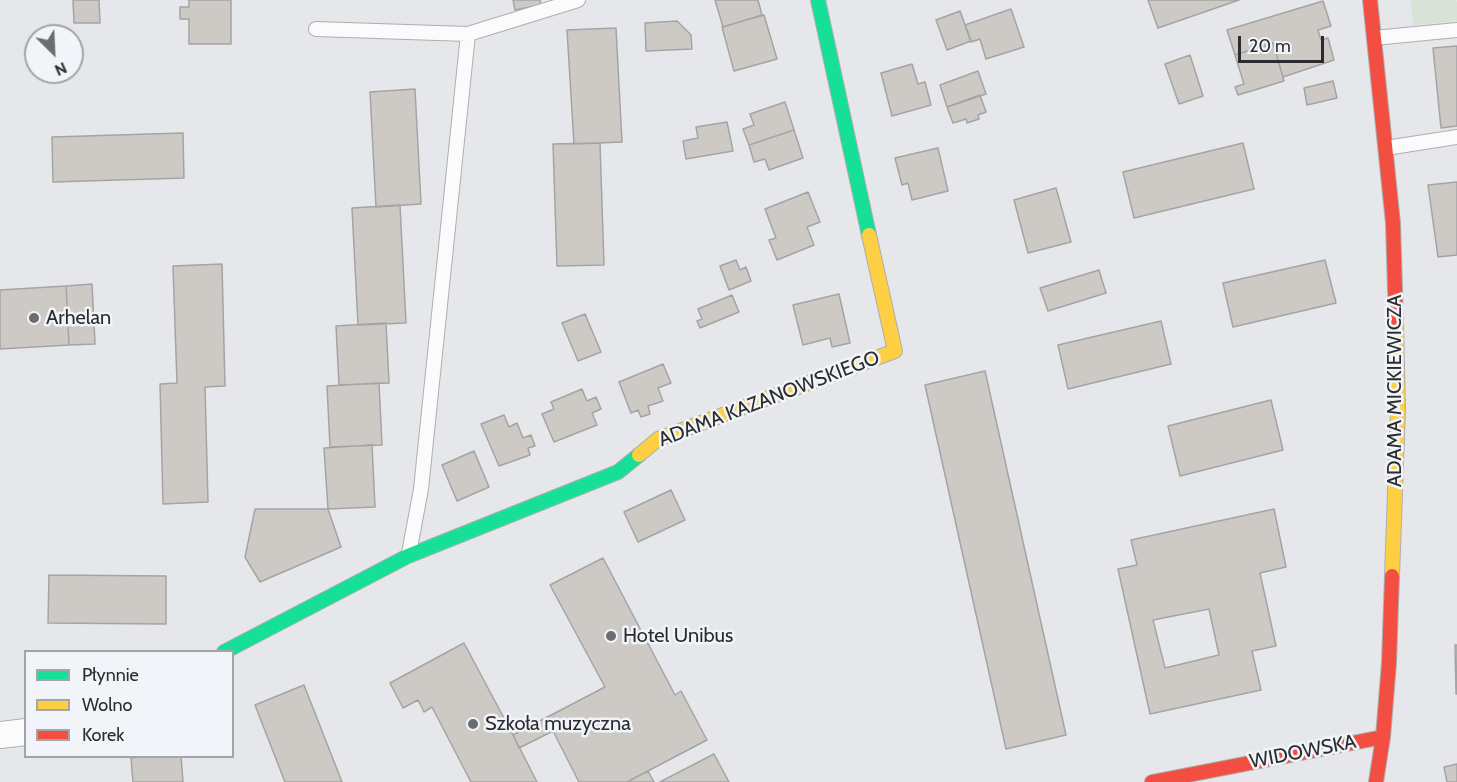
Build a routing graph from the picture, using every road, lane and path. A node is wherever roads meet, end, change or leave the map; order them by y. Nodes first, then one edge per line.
1 (578, 0) edge
2 (818, 0) edge
3 (1370, 0) edge
4 (316, 29) dead end
5 (1457, 30) edge
6 (468, 34) junction
7 (1374, 38) junction
8 (1457, 137) edge
9 (1386, 148) junction
10 (408, 556) junction
11 (226, 650) edge
12 (24, 732) edge
13 (0, 735) edge
14 (1383, 736) junction
15 (1152, 782) edge
16 (1376, 782) edge

1 - 6 lane
2 - 10 street, ADAMA KAZANOWSKIEGO
3 - 7 street, ADAMA MICKIEWICZA
4 - 6 lane
5 - 7 lane
6 - 10 lane
7 - 9 street, ADAMA MICKIEWICZA
8 - 9 lane
9 - 14 street, ADAMA MICKIEWICZA
10 - 11 street, ADAMA KAZANOWSKIEGO
12 - 13 street
14 - 15 street, WIDOWSKA
14 - 16 street, ADAMA MICKIEWICZA

